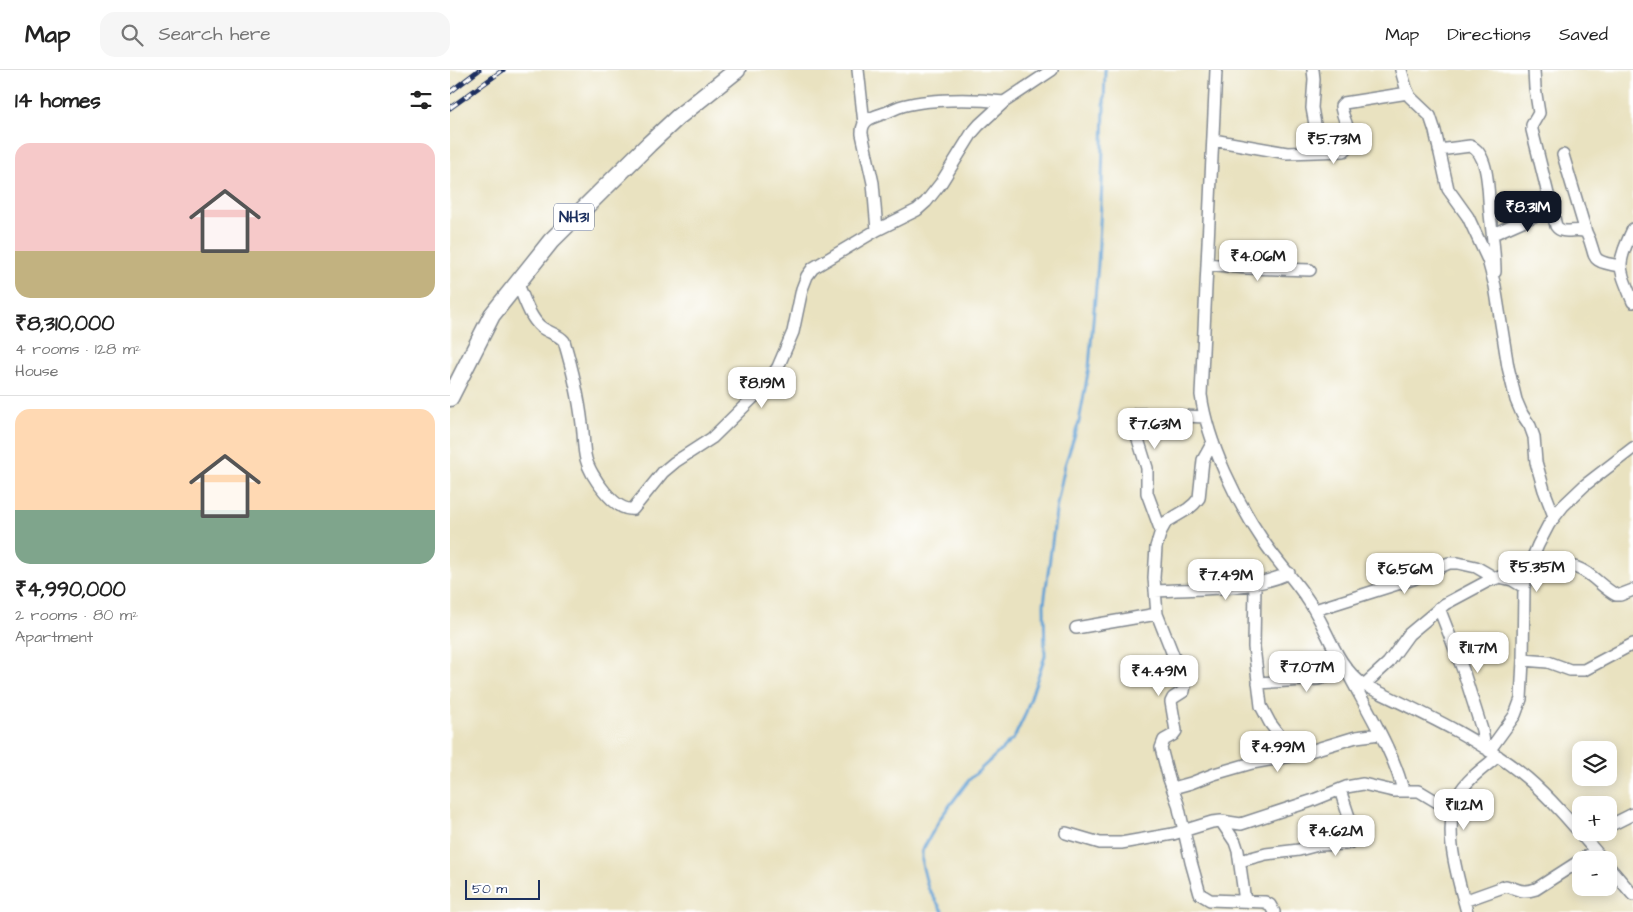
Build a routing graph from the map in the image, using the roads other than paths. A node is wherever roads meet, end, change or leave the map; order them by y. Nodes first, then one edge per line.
1 (737, 70) edge
2 (858, 70) edge
3 (1052, 70) edge
4 (1216, 70) edge
5 (1313, 70) edge
6 (1401, 70) edge
7 (1534, 70) edge
8 (1408, 93) junction
9 (1004, 102) junction
10 (864, 123) junction
11 (1213, 140) junction
12 (1439, 150) junction
13 (1320, 152) junction
14 (1564, 155) dead end
15 (1552, 208) junction
16 (1633, 229) edge
17 (877, 230) junction
18 (1586, 232) junction
19 (1493, 234) junction
20 (1208, 264) junction
21 (1620, 266) junction
22 (1310, 270) dead end
23 (517, 282) junction
24 (1495, 286) junction
25 (1633, 302) edge
26 (450, 398) edge
27 (1205, 417) junction
28 (1213, 442) junction
29 (1633, 448) edge
30 (1554, 516) junction
31 (1160, 531) junction
32 (1530, 566) junction
33 (1289, 573) junction
34 (1494, 578) junction
35 (1255, 584) junction
36 (1524, 587) junction
37 (1155, 590) junction
38 (1633, 590) edge
39 (1439, 608) junction
40 (1315, 610) junction
41 (1157, 614) junction
42 (1076, 628) dead end
43 (1633, 644) edge
44 (1523, 660) junction
45 (1345, 668) junction
46 (1258, 683) junction
47 (1364, 685) junction
48 (1380, 734) junction
49 (1491, 752) junction
50 (1287, 757) junction
51 (1172, 788) junction
52 (1340, 790) junction
53 (1403, 791) junction
54 (1454, 812) junction
55 (1633, 814) edge
56 (1220, 821) junction
57 (1617, 822) edge
58 (1572, 825) edge
59 (1183, 830) junction
60 (1066, 833) dead end
61 (1586, 841) edge
62 (1595, 851) edge
63 (1240, 861) junction
64 (1572, 866) edge
65 (1617, 876) edge
66 (1633, 895) edge
67 (1244, 901) junction
68 (1465, 907) edge
69 (1274, 912) edge

1 - 23 highway, NH31
2 - 10 street
3 - 9 street
4 - 11 street
5 - 13 street
6 - 8 street
7 - 15 street
8 - 12 street
8 - 13 street
9 - 10 street
9 - 17 street
10 - 17 street
11 - 13 street
11 - 20 street
12 - 19 street
12 - 24 street
14 - 18 street
15 - 18 street
15 - 19 street
16 - 21 street
17 - 23 street
18 - 21 street
19 - 24 street
20 - 22 street
20 - 27 street
21 - 25 street
23 - 26 highway, NH31
24 - 30 street
27 - 28 street
27 - 31 street
28 - 31 street
28 - 33 street
29 - 30 street
30 - 32 street
31 - 37 street
32 - 36 street
32 - 38 street
33 - 35 street
33 - 40 street
34 - 36 street
34 - 39 street
34 - 40 street
35 - 37 street
35 - 46 street
36 - 44 street
37 - 41 street
39 - 47 street
39 - 49 street
40 - 45 street
41 - 42 street
41 - 51 street
43 - 44 street
44 - 49 street
45 - 46 street
45 - 47 street
45 - 48 street
46 - 50 street
47 - 49 street
48 - 50 street
48 - 53 street
49 - 54 street
49 - 58 street
50 - 51 street
51 - 59 street
52 - 53 street
52 - 56 street
52 - 63 street
53 - 54 street
54 - 68 street
55 - 57 street
56 - 59 street
56 - 63 street
59 - 60 street
59 - 67 street
61 - 62 street
63 - 67 street
64 - 68 street
65 - 66 street
67 - 69 street

